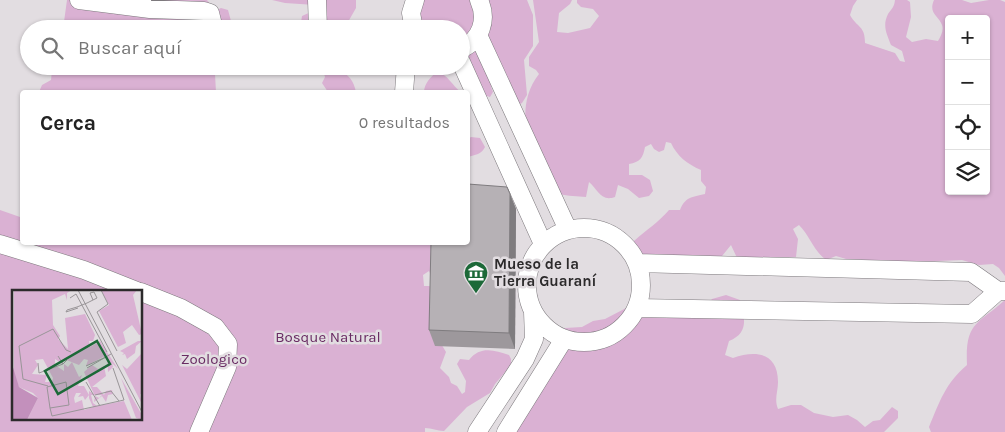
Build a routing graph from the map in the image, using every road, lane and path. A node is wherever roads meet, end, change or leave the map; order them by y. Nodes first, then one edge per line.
1 (80, 0) edge
2 (317, 0) edge
3 (415, 0) edge
4 (479, 0) edge
5 (212, 20) edge
6 (318, 20) edge
7 (410, 20) edge
8 (478, 36) junction
9 (470, 45) edge
10 (405, 75) edge
11 (467, 75) edge
12 (404, 90) edge
13 (568, 230) junction
14 (0, 244) edge
15 (543, 244) junction
16 (637, 263) junction
17 (134, 290) edge
18 (1002, 291) edge
19 (142, 292) edge
20 (637, 308) junction
21 (533, 312) junction
22 (564, 339) junction
23 (199, 432) edge
24 (477, 432) edge
25 (506, 432) edge

1 - 5 lane
2 - 6 lane
3 - 7 lane
4 - 8 lane
8 - 9 lane
8 - 13 lane
10 - 12 lane
11 - 15 lane
13 - 15 lane
13 - 16 lane
14 - 17 lane
15 - 21 lane
16 - 18 lane
16 - 20 lane
18 - 20 lane
19 - 23 lane
20 - 22 lane
21 - 22 lane
21 - 24 lane
22 - 25 lane

